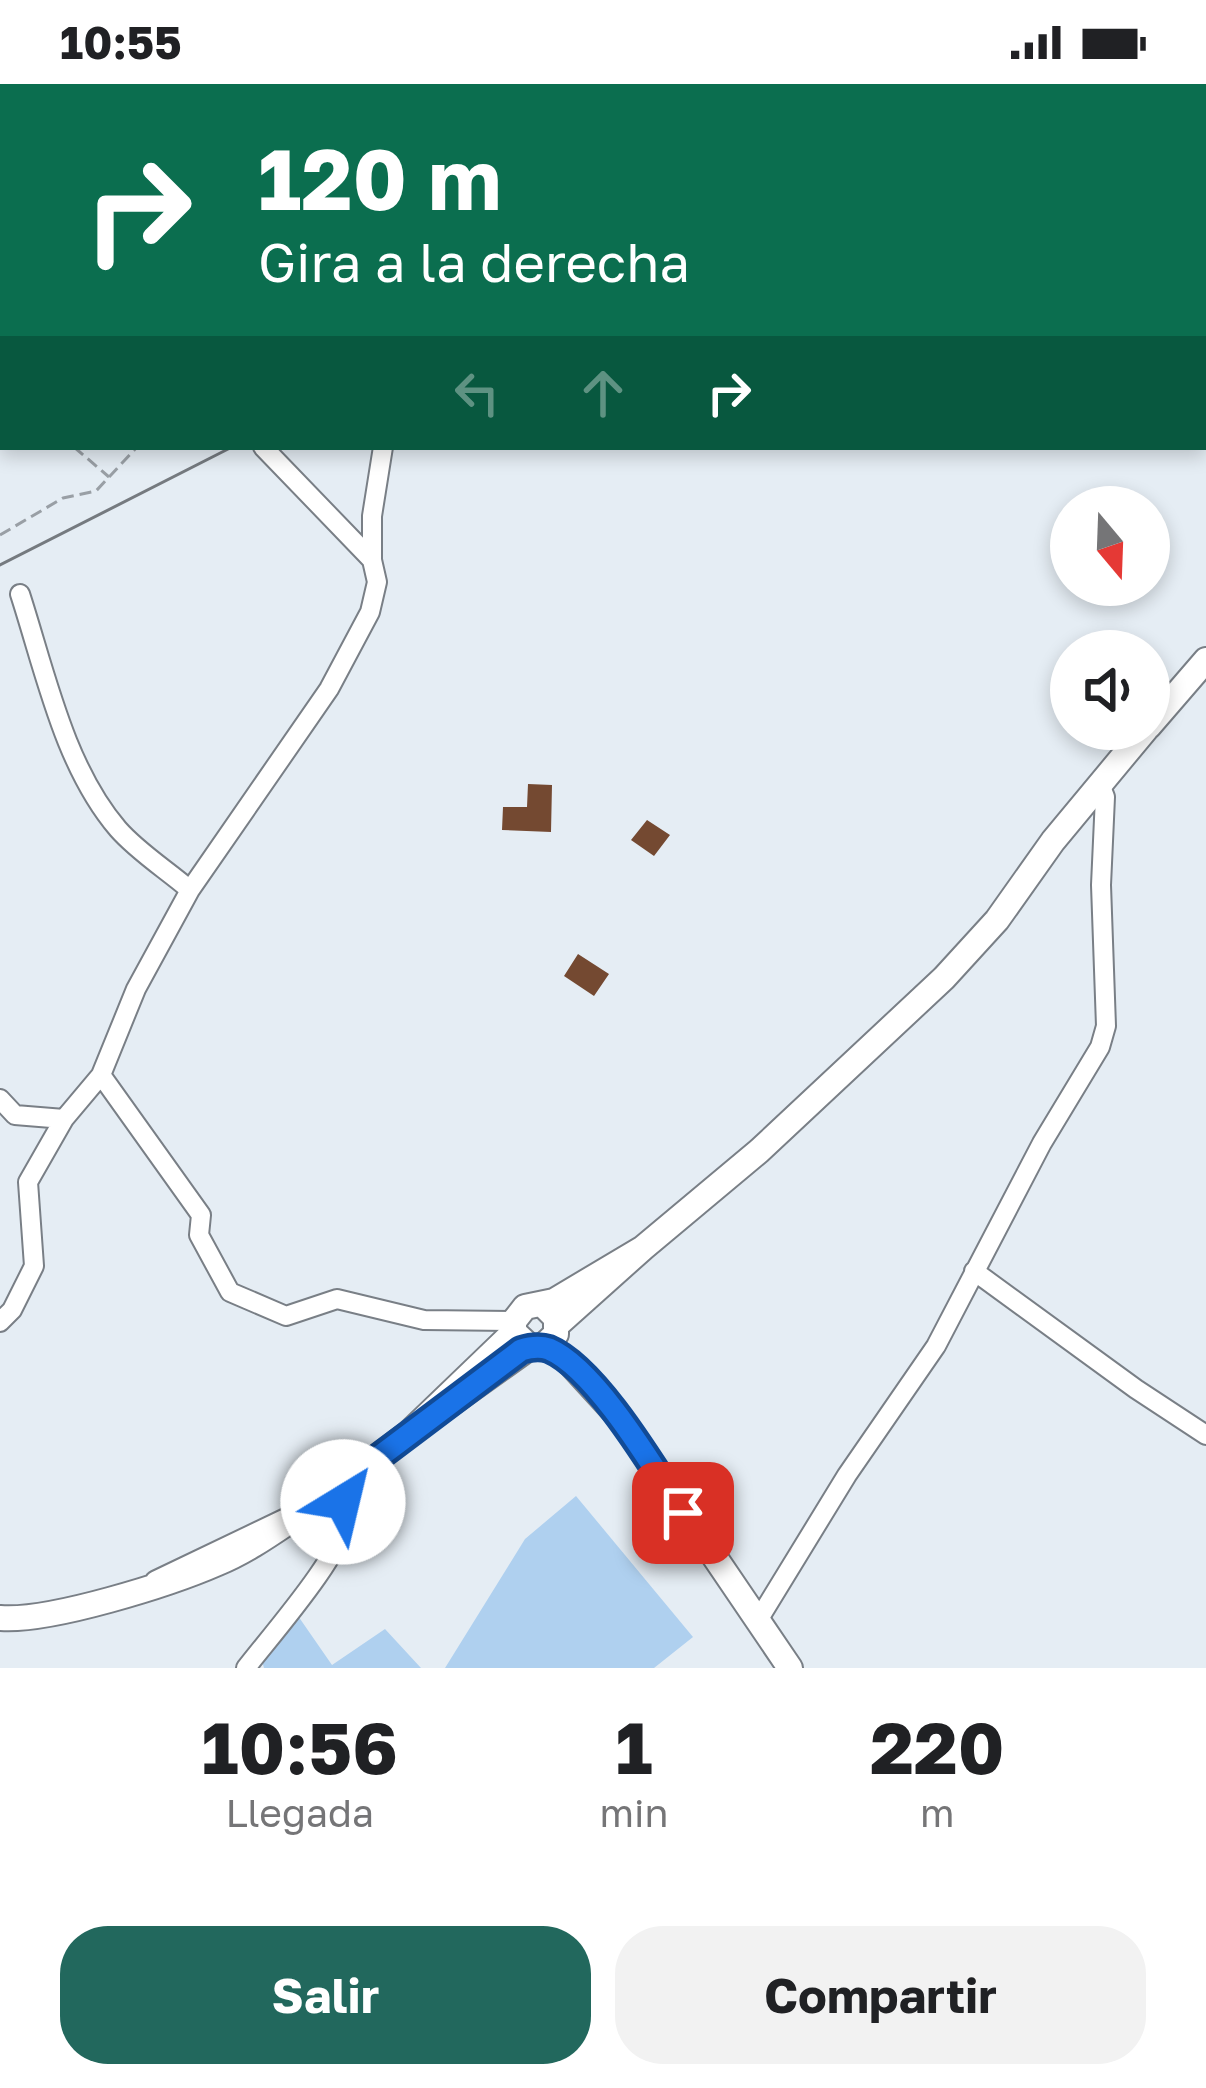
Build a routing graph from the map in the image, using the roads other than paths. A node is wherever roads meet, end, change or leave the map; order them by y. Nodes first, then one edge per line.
1 (266, 450) edge
2 (380, 450) edge
3 (372, 560) junction
4 (20, 594) dead end
5 (1206, 660) edge
6 (1170, 702) edge
7 (1129, 750) edge
8 (1100, 784) junction
9 (190, 890) junction
10 (101, 1076) junction
11 (0, 1099) edge
12 (64, 1119) junction
13 (974, 1271) junction
14 (0, 1322) edge
15 (537, 1330) junction
16 (1206, 1435) edge
17 (335, 1490) junction
18 (2, 1620) edge
19 (757, 1622) junction
20 (246, 1668) edge
21 (790, 1668) edge

1 - 3 street
2 - 3 street
3 - 9 street
4 - 9 street
5 - 6 main road
7 - 8 main road
8 - 13 street
8 - 15 main road
9 - 10 street
10 - 12 street
10 - 15 street
11 - 12 street
12 - 14 street
13 - 16 street
13 - 19 street
15 - 17 main road
15 - 19 main road
17 - 18 main road
17 - 20 street
19 - 21 main road

